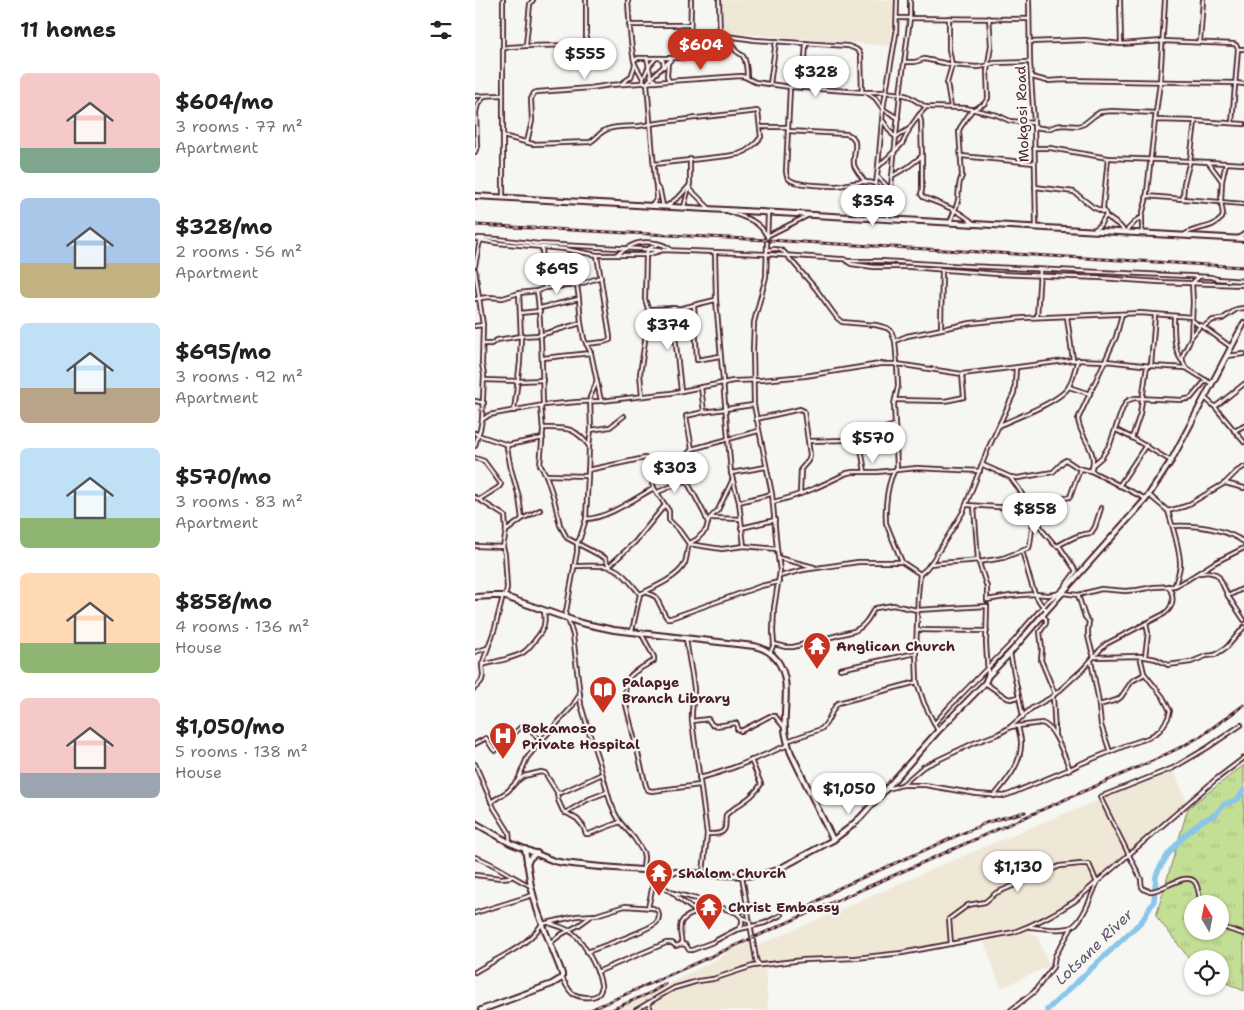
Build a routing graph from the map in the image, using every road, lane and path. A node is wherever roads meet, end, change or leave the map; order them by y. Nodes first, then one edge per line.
1 (503, 0) edge
2 (533, 0) edge
3 (586, 0) edge
4 (628, 0) edge
5 (691, 0) edge
6 (719, 0) edge
7 (897, 0) edge
8 (910, 0) edge
9 (1029, 0) edge
10 (1120, 0) edge
11 (1165, 0) edge
12 (1203, 0) edge
13 (897, 18) junction
14 (910, 18) junction
15 (949, 18) junction
16 (989, 18) junction
17 (1029, 19) junction
18 (629, 24) junction
19 (690, 25) junction
20 (720, 35) junction
21 (776, 41) junction
22 (1163, 41) junction
23 (1029, 42) junction
24 (1200, 42) junction
25 (806, 43) junction
26 (1121, 44) junction
27 (526, 46) junction
28 (1238, 48) junction
29 (502, 49) junction
30 (1244, 49) edge
31 (647, 58) junction
32 (656, 58) junction
33 (660, 58) junction
34 (667, 58) junction
35 (673, 58) junction
36 (635, 62) junction
37 (905, 62) junction
38 (1030, 62) junction
39 (668, 63) junction
40 (952, 65) junction
41 (987, 65) junction
42 (649, 66) junction
43 (664, 67) junction
44 (651, 77) junction
45 (1032, 77) junction
46 (643, 78) junction
47 (747, 78) junction
48 (669, 81) junction
49 (657, 82) junction
50 (1160, 82) junction
51 (645, 83) junction
52 (1236, 83) junction
53 (620, 84) junction
54 (1244, 84) edge
55 (770, 85) junction
56 (791, 88) junction
57 (803, 88) junction
58 (862, 92) junction
59 (866, 92) junction
60 (885, 92) junction
61 (900, 94) junction
62 (503, 95) junction
63 (475, 96) edge
64 (485, 96) junction
65 (926, 107) junction
66 (951, 107) junction
67 (883, 109) junction
68 (972, 110) junction
69 (1156, 113) junction
70 (919, 115) junction
71 (898, 118) junction
72 (882, 120) junction
73 (1155, 120) junction
74 (1195, 121) junction
75 (1232, 123) junction
76 (650, 124) junction
77 (1244, 124) edge
78 (1034, 125) junction
79 (761, 128) junction
80 (788, 129) junction
81 (909, 129) junction
82 (503, 136) junction
83 (896, 136) junction
84 (527, 142) junction
85 (1034, 148) junction
86 (475, 152) edge
87 (894, 152) junction
88 (922, 156) junction
89 (961, 156) junction
90 (1108, 158) junction
91 (690, 160) junction
92 (1150, 160) junction
93 (1190, 161) junction
94 (1208, 162) junction
95 (1034, 163) junction
96 (654, 164) junction
97 (1226, 164) junction
98 (1244, 164) edge
99 (911, 165) junction
100 (878, 167) junction
101 (922, 167) junction
102 (877, 176) junction
103 (892, 176) junction
104 (1222, 181) junction
105 (865, 182) junction
106 (876, 184) junction
107 (656, 186) junction
108 (689, 186) junction
109 (1035, 187) junction
110 (891, 189) junction
111 (875, 190) junction
112 (475, 196) edge
113 (1146, 196) junction
114 (503, 198) junction
115 (889, 199) junction
116 (1183, 199) junction
117 (873, 200) junction
118 (1221, 202) junction
119 (1244, 204) edge
120 (652, 206) junction
121 (664, 206) junction
122 (684, 208) junction
123 (889, 208) junction
124 (710, 209) junction
125 (725, 210) junction
126 (954, 210) junction
127 (769, 212) junction
128 (811, 214) junction
129 (1105, 214) junction
130 (871, 218) junction
131 (888, 218) junction
132 (1142, 218) junction
133 (950, 222) junction
134 (974, 224) junction
135 (1036, 227) junction
136 (1093, 231) junction
137 (1125, 232) junction
138 (1142, 234) junction
139 (1244, 234) edge
140 (1183, 235) junction
141 (767, 236) junction
142 (1238, 238) junction
143 (475, 239) edge
144 (1244, 239) edge
145 (481, 240) junction
146 (658, 244) junction
147 (542, 248) junction
148 (627, 248) junction
149 (648, 249) junction
150 (663, 250) junction
151 (671, 250) junction
152 (715, 252) junction
153 (767, 252) junction
154 (597, 255) junction
155 (615, 255) junction
156 (645, 255) junction
157 (787, 255) junction
158 (847, 261) junction
159 (943, 265) junction
160 (475, 268) edge
161 (942, 270) junction
162 (1040, 270) junction
163 (1040, 276) junction
164 (601, 277) junction
165 (1199, 277) junction
166 (1244, 281) edge
167 (1192, 283) junction
168 (577, 284) junction
169 (1244, 285) edge
170 (545, 288) junction
171 (537, 291) junction
172 (519, 293) junction
173 (477, 299) edge
174 (579, 299) junction
175 (716, 300) junction
176 (694, 304) junction
177 (672, 308) junction
178 (1244, 308) edge
179 (648, 309) junction
180 (540, 310) junction
181 (520, 313) junction
182 (1122, 314) junction
183 (1155, 314) junction
184 (1037, 317) junction
185 (1067, 317) junction
186 (1173, 317) junction
187 (1192, 319) junction
188 (581, 323) junction
189 (1244, 323) edge
190 (483, 325) junction
191 (475, 326) edge
192 (1201, 326) junction
193 (941, 328) junction
194 (540, 335) junction
195 (521, 336) junction
196 (1191, 337) junction
197 (895, 341) junction
198 (483, 344) junction
199 (586, 344) junction
200 (1231, 348) junction
201 (591, 353) junction
202 (1244, 354) edge
203 (720, 356) junction
204 (1227, 356) junction
205 (543, 358) junction
206 (1078, 359) junction
207 (1073, 360) junction
208 (1105, 360) junction
209 (1182, 362) junction
210 (897, 364) junction
211 (1149, 366) junction
212 (1016, 368) junction
213 (1186, 368) junction
214 (962, 374) junction
215 (484, 380) junction
216 (543, 380) junction
217 (597, 380) junction
218 (753, 380) junction
219 (1206, 380) junction
220 (517, 381) junction
221 (723, 382) junction
222 (1212, 384) junction
223 (1244, 384) edge
224 (701, 387) junction
225 (1069, 388) junction
226 (681, 392) junction
227 (1090, 394) junction
228 (642, 396) junction
229 (1143, 398) junction
230 (1205, 398) junction
231 (895, 400) junction
232 (475, 401) edge
233 (590, 401) junction
234 (601, 401) junction
235 (484, 404) junction
236 (753, 405) junction
237 (542, 406) junction
238 (1215, 407) junction
239 (725, 409) junction
240 (513, 411) junction
241 (704, 412) junction
242 (624, 416) dead end
243 (755, 419) junction
244 (482, 420) junction
245 (895, 424) junction
246 (999, 426) junction
247 (1244, 426) edge
248 (542, 428) junction
249 (591, 430) junction
250 (1116, 430) junction
251 (758, 431) junction
252 (1234, 431) junction
253 (477, 434) edge
254 (859, 436) junction
255 (543, 438) junction
256 (728, 438) junction
257 (1133, 438) junction
258 (809, 441) junction
259 (1244, 442) edge
260 (508, 445) junction
261 (1146, 445) junction
262 (475, 446) edge
263 (589, 446) junction
264 (693, 449) junction
265 (475, 458) edge
266 (1171, 461) junction
267 (1093, 464) junction
268 (983, 466) junction
269 (765, 467) junction
270 (1244, 467) edge
271 (1080, 469) junction
272 (588, 470) junction
273 (895, 470) junction
274 (981, 471) junction
275 (1091, 471) junction
276 (731, 473) junction
277 (865, 473) junction
278 (546, 475) junction
279 (588, 476) junction
280 (1010, 477) junction
281 (686, 480) junction
282 (733, 481) junction
283 (1225, 483) junction
284 (1119, 486) junction
285 (654, 488) junction
286 (1244, 488) edge
287 (657, 492) junction
288 (772, 494) junction
289 (800, 494) junction
290 (475, 497) edge
291 (1147, 497) junction
292 (480, 499) junction
293 (739, 502) junction
294 (773, 502) junction
295 (665, 505) junction
296 (967, 505) junction
297 (1027, 505) junction
298 (974, 506) junction
299 (1101, 508) dead end
300 (539, 510) dead end
301 (1168, 511) junction
302 (711, 518) junction
303 (1034, 518) junction
304 (522, 519) junction
305 (586, 519) junction
306 (741, 519) junction
307 (775, 520) junction
308 (708, 523) junction
309 (1173, 526) junction
310 (741, 528) junction
311 (506, 531) junction
312 (1244, 542) edge
313 (577, 543) junction
314 (689, 544) junction
315 (475, 546) edge
316 (744, 546) junction
317 (1057, 546) junction
318 (503, 547) junction
319 (1244, 548) edge
320 (777, 549) junction
321 (1022, 551) junction
322 (779, 558) junction
323 (978, 561) junction
324 (902, 562) junction
325 (930, 564) junction
326 (574, 566) junction
327 (609, 566) junction
328 (815, 568) junction
329 (1078, 573) junction
330 (1199, 573) junction
331 (920, 574) junction
332 (780, 576) junction
333 (779, 582) junction
334 (1168, 586) junction
335 (1175, 586) junction
336 (1244, 588) edge
337 (645, 592) junction
338 (1063, 593) junction
339 (640, 594) junction
340 (1035, 594) junction
341 (1057, 594) junction
342 (1078, 594) junction
343 (503, 596) junction
344 (1229, 596) junction
345 (475, 597) edge
346 (987, 600) junction
347 (987, 606) junction
348 (1045, 609) junction
349 (917, 610) junction
350 (544, 611) junction
351 (1043, 616) junction
352 (567, 619) junction
353 (1244, 620) edge
354 (1146, 623) junction
355 (1244, 627) edge
356 (917, 630) junction
357 (632, 631) junction
358 (987, 631) junction
359 (641, 633) junction
360 (686, 638) junction
361 (774, 644) junction
362 (487, 648) junction
363 (475, 652) edge
364 (770, 653) junction
365 (916, 653) junction
366 (1011, 653) junction
367 (1140, 656) junction
368 (1145, 656) junction
369 (1094, 657) junction
370 (1091, 661) junction
371 (482, 665) junction
372 (988, 668) junction
373 (840, 669) dead end
374 (1143, 673) junction
375 (988, 676) junction
376 (917, 682) junction
377 (985, 682) junction
378 (475, 688) edge
379 (580, 693) junction
380 (1054, 695) junction
381 (1019, 697) junction
382 (1099, 705) junction
383 (1023, 717) junction
384 (692, 721) junction
385 (934, 724) junction
386 (1241, 725) dead end
387 (1018, 726) junction
388 (785, 728) junction
389 (1009, 728) junction
390 (938, 731) junction
391 (1055, 735) junction
392 (540, 742) junction
393 (787, 743) junction
394 (475, 744) edge
395 (1110, 752) junction
396 (1244, 758) edge
397 (751, 760) junction
398 (475, 764) edge
399 (1070, 769) junction
400 (602, 774) junction
401 (699, 778) junction
402 (517, 781) junction
403 (700, 785) junction
404 (901, 785) junction
405 (886, 789) junction
406 (557, 792) junction
407 (607, 792) junction
408 (994, 796) junction
409 (491, 802) junction
410 (565, 813) junction
411 (620, 822) junction
412 (475, 823) edge
413 (707, 834) junction
414 (833, 840) junction
415 (511, 843) junction
416 (525, 849) junction
417 (537, 853) junction
418 (1128, 855) junction
419 (475, 857) edge
420 (527, 863) junction
421 (643, 870) junction
422 (654, 870) junction
423 (703, 873) junction
424 (475, 875) edge
425 (742, 876) junction
426 (512, 877) junction
427 (653, 881) junction
428 (1097, 883) junction
429 (531, 886) junction
430 (673, 893) junction
431 (533, 895) junction
432 (1199, 895) edge
433 (648, 908) junction
434 (720, 908) junction
435 (747, 909) junction
436 (475, 913) edge
437 (697, 913) junction
438 (737, 913) junction
439 (781, 915) dead end
440 (591, 916) junction
441 (742, 918) junction
442 (748, 920) junction
443 (548, 922) junction
444 (542, 924) junction
445 (750, 927) junction
446 (1029, 927) junction
447 (1071, 928) junction
448 (1229, 929) edge
449 (736, 930) junction
450 (569, 931) junction
451 (1244, 934) edge
452 (550, 943) junction
453 (681, 944) junction
454 (951, 944) junction
455 (587, 952) junction
456 (760, 965) junction
457 (475, 972) edge
458 (597, 972) junction
459 (562, 978) junction
460 (648, 1003) junction
461 (481, 1010) edge
462 (636, 1010) edge
463 (651, 1010) edge
464 (1011, 1010) edge

1 - 29 street
2 - 27 street
3 - 27 street
4 - 18 street
5 - 19 street
6 - 20 street
7 - 13 street
8 - 14 street
9 - 17 street, Mokgosi Road
10 - 26 street
11 - 22 street
12 - 24 street
13 - 14 street
13 - 60 street
14 - 15 street
14 - 37 street
15 - 16 street
15 - 40 street
16 - 17 street
16 - 41 street
17 - 23 street, Mokgosi Road
18 - 19 street
18 - 36 street
19 - 35 street
20 - 21 street
20 - 47 street
21 - 25 street
21 - 55 street
22 - 24 street
22 - 26 street
22 - 50 street
23 - 26 street
23 - 38 street, Mokgosi Road
24 - 28 street
25 - 57 street
25 - 58 street
27 - 29 street
28 - 30 street
28 - 52 street
29 - 62 street
31 - 32 street
31 - 36 street
31 - 42 street
32 - 33 street
32 - 42 street
33 - 34 street
33 - 43 street
34 - 35 street
34 - 39 street
35 - 39 street
36 - 46 street
36 - 53 street
37 - 40 street
37 - 61 street
38 - 41 street
38 - 45 street, Mokgosi Road
39 - 43 street
39 - 48 street
40 - 41 street
40 - 66 street
41 - 68 street
42 - 44 street
42 - 46 street
43 - 44 street
44 - 49 street
44 - 51 street
45 - 50 street
45 - 78 street, Mokgosi Road
46 - 51 street
47 - 48 street
47 - 55 street
48 - 49 street
49 - 51 street
50 - 52 street
50 - 69 street
51 - 53 street
51 - 76 street
52 - 54 street
52 - 75 street
53 - 84 street
55 - 56 street
56 - 57 street
56 - 80 street
57 - 58 street
58 - 59 street
59 - 60 street
59 - 67 street
60 - 61 street
60 - 67 street
61 - 65 street
61 - 71 street
62 - 64 street
62 - 82 street
63 - 64 street
64 - 86 street
65 - 66 street
65 - 70 street
66 - 68 street
67 - 71 street
67 - 72 street
68 - 78 street
68 - 89 street
69 - 73 street
69 - 78 street
70 - 81 street
70 - 88 street
71 - 83 street
72 - 83 street
72 - 100 street
73 - 74 street
73 - 92 street
74 - 75 street
74 - 93 street
75 - 77 street
76 - 79 street
76 - 84 street
76 - 96 street
78 - 85 street, Mokgosi Road
79 - 80 street
79 - 91 street
80 - 105 street
80 - 105 street
81 - 83 street
81 - 87 street
82 - 84 street
82 - 114 street
83 - 87 street
85 - 90 street
85 - 95 street, Mokgosi Road
87 - 100 street
87 - 103 street
88 - 99 street
88 - 101 street
89 - 95 street
89 - 126 street
90 - 92 street
90 - 129 street
91 - 96 street
91 - 108 street
92 - 93 street
92 - 113 street
93 - 94 street
93 - 116 street
94 - 97 street
94 - 104 street
95 - 109 street, Mokgosi Road
96 - 107 street
97 - 98 street
97 - 104 street
99 - 101 street
99 - 103 street
100 - 102 street
101 - 126 street
102 - 106 street
102 - 110 street
103 - 110 street
104 - 118 street
105 - 106 street
106 - 111 street
107 - 120 street
107 - 121 street
108 - 121 street
108 - 122 street
108 - 124 street
109 - 129 street
109 - 135 street, Mokgosi Road
110 - 115 street
111 - 115 street
111 - 117 street
112 - 114 street
113 - 116 street
113 - 132 street
114 - 120 street
115 - 123 street
116 - 118 street
117 - 123 street
117 - 130 street
118 - 119 street
118 - 140 street
120 - 121 street
121 - 122 street
122 - 124 street
123 - 131 street
124 - 125 street
125 - 127 street
125 - 141 street
126 - 133 street
126 - 134 street
127 - 128 street
127 - 141 street
128 - 130 street
128 - 141 street
129 - 136 street
129 - 137 street
130 - 131 street
131 - 133 street
132 - 137 street
132 - 138 street
133 - 134 street
134 - 135 street
135 - 136 street
136 - 137 street
137 - 138 street
138 - 140 street
139 - 142 street
140 - 142 street
141 - 153 street
142 - 144 street
143 - 145 street
143 - 148 street
145 - 147 street
145 - 160 street
146 - 148 street
146 - 149 street
146 - 151 street
147 - 154 street
147 - 170 street
148 - 149 street
148 - 155 street
149 - 150 street
149 - 156 street
150 - 151 street
150 - 156 street
151 - 152 street
152 - 153 street
152 - 175 street
153 - 157 street
153 - 218 street
154 - 155 street
154 - 164 street
155 - 156 street
156 - 179 street
157 - 158 street
157 - 197 street
158 - 159 street
158 - 161 street
159 - 161 street
159 - 162 street
160 - 173 street
161 - 163 street
161 - 193 street
162 - 163 street
162 - 165 street
163 - 167 street
163 - 184 street
164 - 168 street
164 - 199 street
165 - 166 street
165 - 167 street
167 - 169 street
167 - 187 street
168 - 170 street
168 - 174 street
170 - 171 street
171 - 172 street
171 - 180 street
172 - 173 street
172 - 181 street
173 - 190 street
174 - 180 street
174 - 188 street
175 - 176 street
175 - 203 street
176 - 177 street
176 - 203 street
177 - 179 street
177 - 226 street
178 - 192 street
179 - 228 street
180 - 181 street
180 - 194 street
181 - 195 street
182 - 183 street
182 - 185 street
182 - 208 street
183 - 186 street
183 - 211 street
184 - 185 street
184 - 193 street
185 - 207 street
186 - 187 street
186 - 209 street
187 - 192 street
187 - 196 street
188 - 194 street
188 - 199 street
189 - 200 street
190 - 191 street
190 - 198 street
192 - 196 street
192 - 200 street
193 - 197 street
194 - 195 street
194 - 205 street
195 - 198 street
195 - 220 street
196 - 209 street
197 - 210 street
198 - 215 street
199 - 201 street
200 - 204 street
201 - 205 street
201 - 217 street
202 - 204 street
203 - 221 street
204 - 222 street
205 - 216 street
206 - 207 street
206 - 208 street
206 - 225 street
207 - 212 street
208 - 211 street
208 - 227 street
209 - 213 street
210 - 214 street
210 - 218 street
210 - 231 street
211 - 213 street
211 - 229 street
212 - 214 street
212 - 246 street
213 - 219 street
214 - 231 street
215 - 220 street
215 - 235 street
216 - 220 street
216 - 237 street
217 - 233 street
217 - 234 street
218 - 221 street
218 - 236 street
219 - 222 street
219 - 229 street
220 - 240 street
221 - 224 street
221 - 239 street
222 - 230 street
223 - 238 street
224 - 226 street
224 - 241 street
225 - 227 street
225 - 246 street
226 - 228 street
227 - 267 street
228 - 234 street
229 - 250 street
229 - 257 street
230 - 238 street
230 - 266 street
231 - 245 street
232 - 235 street
233 - 234 street
233 - 237 street
233 - 249 street
235 - 244 street
236 - 239 street
236 - 243 street
237 - 240 street
237 - 248 street
238 - 252 street
239 - 241 street
239 - 256 street
240 - 244 street
241 - 264 street
242 - 249 street
243 - 251 street
243 - 258 street
244 - 253 street
245 - 254 street
245 - 273 street
246 - 268 street
247 - 252 street
248 - 255 street
248 - 263 street
249 - 263 street
250 - 257 street
250 - 267 street
251 - 256 street
251 - 269 street
252 - 259 street
253 - 260 street
253 - 262 street
254 - 258 street
254 - 277 street
255 - 260 street
255 - 278 street
256 - 264 street
256 - 276 street
257 - 261 street
258 - 289 street
260 - 304 street
261 - 266 street
261 - 284 street
263 - 272 street
264 - 281 street
265 - 292 street
266 - 291 street
267 - 275 street
268 - 274 street
268 - 280 street
269 - 276 street
269 - 288 street
270 - 283 street
271 - 275 street
271 - 280 street
271 - 303 street
272 - 279 street
272 - 285 street
273 - 274 street
273 - 277 street
273 - 324 street
274 - 296 street
275 - 284 street
276 - 282 street
277 - 289 street
278 - 279 street
278 - 313 street
279 - 305 street
280 - 297 street
281 - 287 street
281 - 308 street
282 - 293 street
282 - 302 street
283 - 286 street
283 - 301 street
284 - 291 street
285 - 287 street
285 - 305 street
287 - 295 street
288 - 293 street
288 - 294 street
289 - 294 street
290 - 292 street
291 - 301 street
291 - 329 street
292 - 311 street
293 - 306 street
294 - 307 street
295 - 314 street
295 - 327 street
296 - 298 street
296 - 325 street
297 - 298 street
297 - 303 street
298 - 323 street
299 - 317 street
300 - 304 street
301 - 309 street
302 - 306 street
302 - 308 street
303 - 317 street
303 - 321 street
304 - 311 street
305 - 313 street
306 - 310 street
307 - 310 street
307 - 320 street
308 - 314 street
309 - 312 street
309 - 335 street
310 - 316 street
311 - 318 street
313 - 326 street
313 - 327 street
314 - 316 street
314 - 337 street
315 - 318 street
316 - 320 street
317 - 329 street
318 - 343 street
319 - 330 street
320 - 322 street
321 - 323 street
321 - 340 street
322 - 328 street
322 - 332 street
323 - 325 street
323 - 346 street
324 - 328 street
324 - 331 street
325 - 331 street
326 - 327 street
326 - 352 street
327 - 339 street
328 - 332 street
329 - 338 street
329 - 341 street
330 - 335 street
330 - 344 street
331 - 349 street
332 - 333 street
333 - 337 street
333 - 361 street
334 - 335 street
334 - 342 street
334 - 354 street
336 - 344 street
337 - 339 street
338 - 341 street
338 - 342 street
338 - 348 street
339 - 357 street
340 - 341 street
340 - 346 street
340 - 348 street
341 - 348 street
342 - 369 street
343 - 345 street
343 - 350 street
343 - 362 street
344 - 353 street
346 - 347 street
347 - 349 street
347 - 358 street
348 - 351 street
348 - 372 street
349 - 356 street
349 - 361 street
350 - 352 street
350 - 371 street
351 - 366 street
351 - 380 street
352 - 357 street
352 - 379 street
354 - 368 street
354 - 369 street
355 - 368 street
356 - 358 street
356 - 365 street
357 - 359 street
358 - 372 street
359 - 360 street
359 - 403 street
360 - 364 street
360 - 384 street
361 - 364 street
362 - 363 street
362 - 371 street
364 - 388 street
365 - 373 street
365 - 376 street
366 - 375 street
366 - 381 street
367 - 368 street
367 - 369 street
367 - 374 street
369 - 370 street
370 - 380 street
370 - 382 street
371 - 378 street
372 - 375 street
372 - 385 street
374 - 382 street
374 - 395 street
375 - 377 street
376 - 385 street
376 - 393 street
377 - 381 street
377 - 390 street
379 - 392 street
379 - 400 street
380 - 383 street
380 - 391 street
381 - 383 street
382 - 395 street
383 - 389 street
384 - 388 street
384 - 401 street
385 - 390 street
386 - 418 street
387 - 389 street
387 - 391 street
387 - 408 street
388 - 393 street
389 - 404 street
390 - 405 street
391 - 399 street
392 - 394 street
392 - 402 street
393 - 397 street
393 - 414 street
395 - 399 street
396 - 418 street
397 - 401 street
397 - 413 street
398 - 409 street
399 - 408 street
400 - 406 street
400 - 407 street
401 - 403 street
402 - 406 street
402 - 409 street
403 - 413 street
404 - 405 street
404 - 408 street
405 - 414 street
406 - 410 street
407 - 410 street
407 - 411 street
409 - 415 street
410 - 411 street
411 - 421 street
412 - 415 street
413 - 423 street
414 - 425 street
415 - 416 street
416 - 417 street
416 - 420 street
417 - 420 street
417 - 421 street
418 - 428 street
418 - 432 street
419 - 426 street
420 - 429 street
421 - 422 street
422 - 423 street
422 - 427 street
423 - 425 street
424 - 426 street
425 - 435 street
426 - 429 street
427 - 430 street
427 - 433 street
428 - 446 street
428 - 447 street
428 - 454 street
429 - 431 street
430 - 434 street
430 - 437 street
431 - 436 street
431 - 444 street
433 - 440 street
433 - 455 street
434 - 437 street
434 - 438 street
435 - 438 street
435 - 442 street
437 - 453 street
438 - 441 street
439 - 445 street
440 - 443 street
440 - 450 street
441 - 442 street
441 - 449 street
442 - 445 street
443 - 444 street
443 - 450 street
444 - 452 street
444 - 457 street
445 - 449 street
445 - 456 street
446 - 447 street
446 - 454 street
447 - 464 street
448 - 451 street
449 - 453 street
450 - 452 street
450 - 455 street
452 - 459 street
453 - 458 street
454 - 456 street
455 - 458 street
456 - 460 street
458 - 459 street
459 - 461 street
460 - 462 street
460 - 463 street

